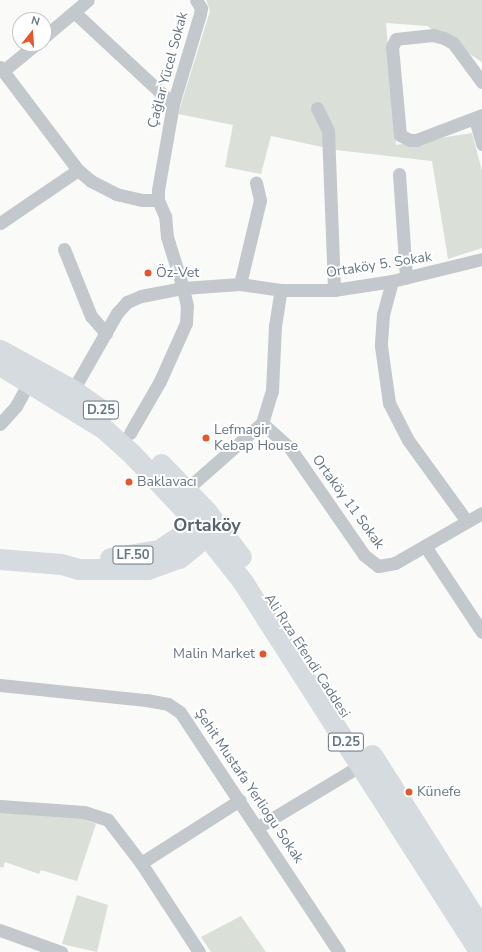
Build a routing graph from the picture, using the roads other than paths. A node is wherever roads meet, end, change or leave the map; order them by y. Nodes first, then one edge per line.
1 (88, 0) edge
2 (196, 0) edge
3 (74, 12) junction
4 (52, 30) edge
5 (25, 52) edge
6 (2, 69) edge
7 (482, 82) edge
8 (173, 104) junction
9 (317, 108) dead end
10 (478, 117) edge
11 (482, 144) edge
12 (78, 170) junction
13 (399, 174) dead end
14 (256, 182) dead end
15 (158, 200) junction
16 (0, 223) edge
17 (64, 249) dead end
18 (482, 259) edge
19 (406, 278) junction
20 (392, 281) junction
21 (240, 284) junction
22 (183, 288) junction
23 (281, 290) junction
24 (334, 290) junction
25 (106, 333) junction
26 (0, 350) edge
27 (0, 365) edge
28 (30, 381) junction
29 (73, 390) junction
30 (0, 424) edge
31 (262, 424) junction
32 (130, 433) junction
33 (181, 494) junction
34 (482, 513) edge
35 (466, 520) junction
36 (207, 524) junction
37 (425, 546) junction
38 (179, 558) junction
39 (0, 559) edge
40 (60, 564) junction
41 (236, 574) junction
42 (482, 632) edge
43 (0, 685) edge
44 (361, 765) junction
45 (240, 800) junction
46 (0, 806) edge
47 (258, 827) junction
48 (141, 862) junction
49 (482, 929) edge
50 (0, 930) edge
51 (61, 952) edge
52 (199, 952) edge
53 (339, 952) edge
54 (480, 952) edge

1 - 3 street
2 - 8 street, Çağlar Yücel Sokak
3 - 4 street
3 - 8 street
5 - 6 street
6 - 12 street
7 - 10 street
8 - 15 street, Çağlar Yücel Sokak
9 - 24 street
10 - 11 street
12 - 15 street
12 - 16 street
13 - 19 street
14 - 21 street
15 - 22 street
17 - 25 street
18 - 19 street, Ortaköy 5. Sokak
19 - 20 street, Ortaköy 5. Sokak
20 - 24 street, Ortaköy 5. Sokak
20 - 35 street
21 - 22 street, Ortaköy 5. Sokak
21 - 23 street, Ortaköy 5. Sokak
22 - 25 street, Ortaköy 5. Sokak
22 - 32 street
23 - 24 street, Ortaköy 5. Sokak
23 - 31 street
25 - 29 street, Ortaköy 5. Sokak
26 - 29 main road, D.25
27 - 28 main road, D.25
28 - 30 street
28 - 33 main road, D.25
29 - 32 main road, D.25
31 - 33 street
31 - 37 street, Ortaköy 11 Sokak
32 - 33 main road, D.25
33 - 36 main road, Ali Rıza Efendi Caddesi / D.25
34 - 35 street, Ortaköy 11 Sokak
35 - 37 street, Ortaköy 11 Sokak
36 - 38 main road, LF.50
36 - 40 main road, LF.50
36 - 41 main road, Ali Rıza Efendi Caddesi / D.25
36 - 49 main road, Ali Rıza Efendi Caddesi / D.25
37 - 42 street
38 - 40 main road, LF.50
38 - 41 main road
39 - 40 main road, LF.50
41 - 44 main road, Ali Rıza Efendi Caddesi / D.25
43 - 45 street, Şehit Mustafa Yerliogu Sokak
44 - 47 street
44 - 54 main road, Ali Rıza Efendi Caddesi / D.25
45 - 47 street, Şehit Mustafa Yerliogu Sokak
45 - 48 street
46 - 48 street
47 - 53 street, Şehit Mustafa Yerliogu Sokak
48 - 52 street
50 - 51 street

